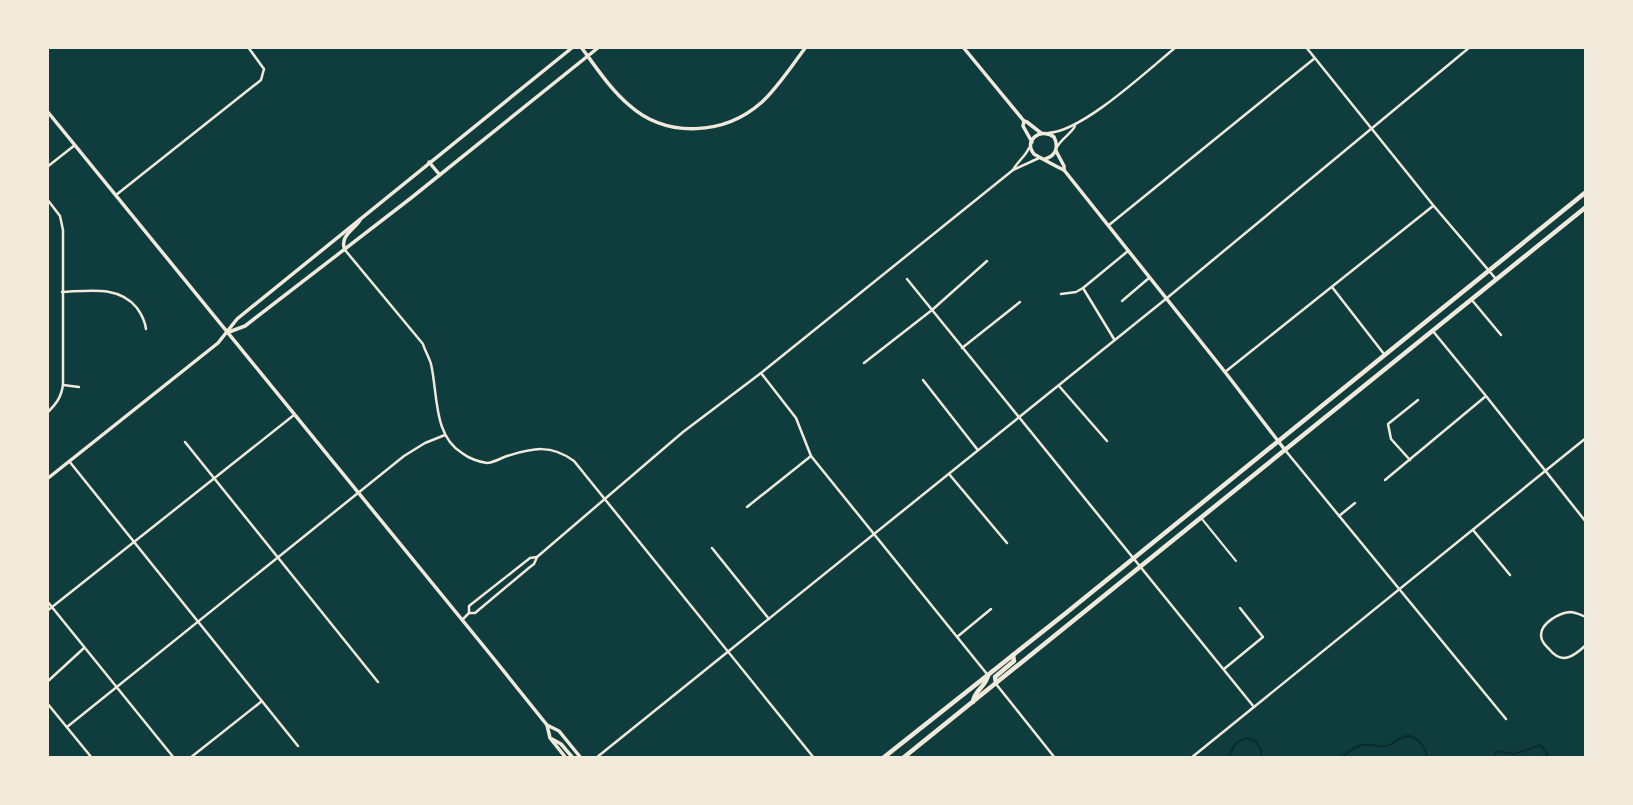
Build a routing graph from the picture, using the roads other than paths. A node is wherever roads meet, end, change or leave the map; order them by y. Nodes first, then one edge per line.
1 (247, 47) edge
2 (573, 47) edge
3 (581, 47) edge
4 (599, 47) edge
5 (806, 47) edge
6 (963, 47) edge
7 (1176, 47) edge
8 (1306, 47) edge
9 (1470, 47) edge
10 (588, 57) junction
11 (1315, 58) junction
12 (47, 111) edge
13 (1024, 121) junction
14 (1075, 126) junction
15 (1373, 130) junction
16 (1041, 133) junction
17 (1048, 133) junction
18 (1031, 143) junction
19 (75, 145) junction
20 (1056, 149) junction
21 (1039, 158) junction
22 (1045, 159) junction
23 (429, 162) junction
24 (47, 167) edge
25 (1013, 170) junction
26 (1064, 170) junction
27 (440, 175) junction
28 (1586, 192) edge
29 (116, 195) junction
30 (47, 199) edge
31 (1433, 205) junction
32 (1586, 207) edge
33 (361, 218) junction
34 (1109, 225) junction
35 (345, 250) junction
36 (1129, 250) junction
37 (987, 261) dead end
38 (1488, 271) junction
39 (1150, 277) junction
40 (907, 279) dead end
41 (1496, 279) junction
42 (1332, 287) junction
43 (1083, 288) junction
44 (62, 292) junction
45 (1061, 294) dead end
46 (1167, 298) junction
47 (1471, 299) junction
48 (1122, 300) dead end
49 (1020, 302) dead end
50 (932, 310) junction
51 (146, 329) dead end
52 (1432, 330) junction
53 (227, 333) junction
54 (1502, 335) dead end
55 (1115, 340) junction
56 (962, 348) junction
57 (1385, 355) junction
58 (864, 363) dead end
59 (1225, 372) junction
60 (761, 373) junction
61 (923, 380) dead end
62 (63, 385) junction
63 (1059, 386) junction
64 (79, 387) dead end
65 (1486, 396) junction
66 (1418, 400) dead end
67 (47, 413) edge
68 (294, 414) junction
69 (1018, 417) junction
70 (445, 435) junction
71 (1586, 438) edge
72 (1107, 441) dead end
73 (1277, 441) junction
74 (185, 442) dead end
75 (978, 450) junction
76 (1285, 450) junction
77 (811, 456) junction
78 (1410, 460) junction
79 (69, 461) junction
80 (1545, 472) junction
81 (949, 474) junction
82 (214, 478) junction
83 (47, 479) edge
84 (1385, 480) dead end
85 (358, 493) junction
86 (605, 500) junction
87 (1355, 503) dead end
88 (747, 508) dead end
89 (1339, 516) junction
90 (1201, 518) junction
91 (1586, 522) edge
92 (1473, 530) junction
93 (874, 535) junction
94 (134, 542) junction
95 (1007, 543) dead end
96 (712, 548) dead end
97 (537, 557) junction
98 (1134, 557) junction
99 (277, 558) junction
100 (1236, 561) dead end
101 (1141, 566) junction
102 (1510, 575) dead end
103 (1399, 589) junction
104 (47, 601) edge
105 (52, 608) junction
106 (1240, 608) dead end
107 (991, 609) dead end
108 (47, 611) edge
109 (469, 613) junction
110 (1586, 617) edge
111 (769, 619) junction
112 (462, 620) junction
113 (198, 621) junction
114 (957, 637) junction
115 (1586, 645) edge
116 (84, 648) junction
117 (729, 652) junction
118 (1013, 654) junction
119 (1224, 669) junction
120 (988, 675) junction
121 (47, 681) edge
122 (378, 682) dead end
123 (996, 684) junction
124 (116, 687) junction
125 (262, 701) junction
126 (973, 702) junction
127 (47, 703) edge
128 (1254, 706) junction
129 (1506, 719) dead end
130 (547, 725) junction
131 (66, 727) junction
132 (550, 738) junction
133 (298, 746) dead end
134 (92, 758) edge
135 (174, 758) edge
136 (190, 758) edge
137 (566, 758) edge
138 (573, 758) edge
139 (581, 758) edge
140 (596, 758) edge
141 (814, 758) edge
142 (883, 758) edge
143 (903, 758) edge
144 (1055, 758) edge
145 (1191, 758) edge

1 - 29 street
2 - 23 main road
3 - 10 main road
4 - 10 main road
5 - 10 main road
6 - 13 main road
7 - 14 street
8 - 11 street
9 - 15 street
10 - 27 main road
11 - 15 street
11 - 34 street
12 - 19 main road
13 - 16 main road
13 - 18 main road
14 - 17 street
14 - 20 street
15 - 31 street
15 - 46 street
16 - 17 main road
16 - 18 main road
17 - 20 main road
18 - 21 main road
18 - 25 street
19 - 24 street
19 - 29 main road
20 - 22 main road
20 - 26 main road
21 - 22 main road
21 - 25 street
22 - 26 main road
23 - 27 main road
23 - 33 main road
25 - 60 street
26 - 34 main road
27 - 35 main road
28 - 38 main road
29 - 53 main road
30 - 44 street
31 - 38 street
31 - 42 street
32 - 41 main road
33 - 35 main road
33 - 53 main road
34 - 36 main road
35 - 53 main road
35 - 70 street
36 - 39 main road
36 - 43 street
37 - 50 street
38 - 41 street
38 - 57 main road
39 - 46 main road
39 - 48 street
40 - 50 street
41 - 47 main road
42 - 57 street
42 - 59 street
43 - 45 street
43 - 55 street
44 - 51 street
44 - 62 street
46 - 55 street
46 - 59 main road
47 - 52 main road
47 - 54 street
49 - 56 street
50 - 56 street
50 - 58 street
52 - 65 street
52 - 76 main road
53 - 68 main road
53 - 79 main road
55 - 63 street
56 - 69 street
57 - 73 main road
59 - 73 main road
60 - 77 street
60 - 86 street
61 - 75 street
62 - 64 street
62 - 67 street
63 - 69 street
63 - 72 street
65 - 78 street
65 - 80 street
66 - 78 street
68 - 82 street
68 - 85 main road
69 - 75 street
69 - 98 street
70 - 85 street
70 - 86 street
71 - 80 street
73 - 76 main road
73 - 98 main road
74 - 82 street
75 - 81 street
76 - 89 street
76 - 90 main road
77 - 88 street
77 - 93 street
78 - 84 street
79 - 83 main road
79 - 94 street
80 - 91 street
80 - 92 street
81 - 93 street
81 - 95 street
82 - 94 street
82 - 99 street
85 - 99 street
85 - 112 main road
86 - 97 street
86 - 117 street
87 - 89 street
89 - 103 street
90 - 100 lane
90 - 101 main road
92 - 102 street
92 - 103 street
93 - 111 street
93 - 114 street
94 - 105 street
94 - 113 street
96 - 111 street
97 - 109 street
97 - 109 street
98 - 101 street
98 - 118 main road
99 - 113 street
99 - 122 street
101 - 119 street
101 - 123 main road
103 - 128 street
103 - 129 street
104 - 105 street
105 - 108 street
105 - 116 street
106 - 119 street
107 - 114 street
109 - 112 street
110 - 115 street
111 - 117 street
112 - 130 main road
113 - 124 street
113 - 125 street
114 - 120 street
116 - 121 street
116 - 124 street
117 - 140 street
117 - 141 street
118 - 120 main road
118 - 123 main road
119 - 128 street
120 - 126 main road
120 - 142 main road
123 - 126 main road
123 - 144 street
124 - 131 street
124 - 135 street
125 - 133 street
125 - 136 street
126 - 143 main road
127 - 131 street
128 - 145 street
130 - 132 main road
130 - 139 main road
131 - 134 street
132 - 137 main road
132 - 138 main road

